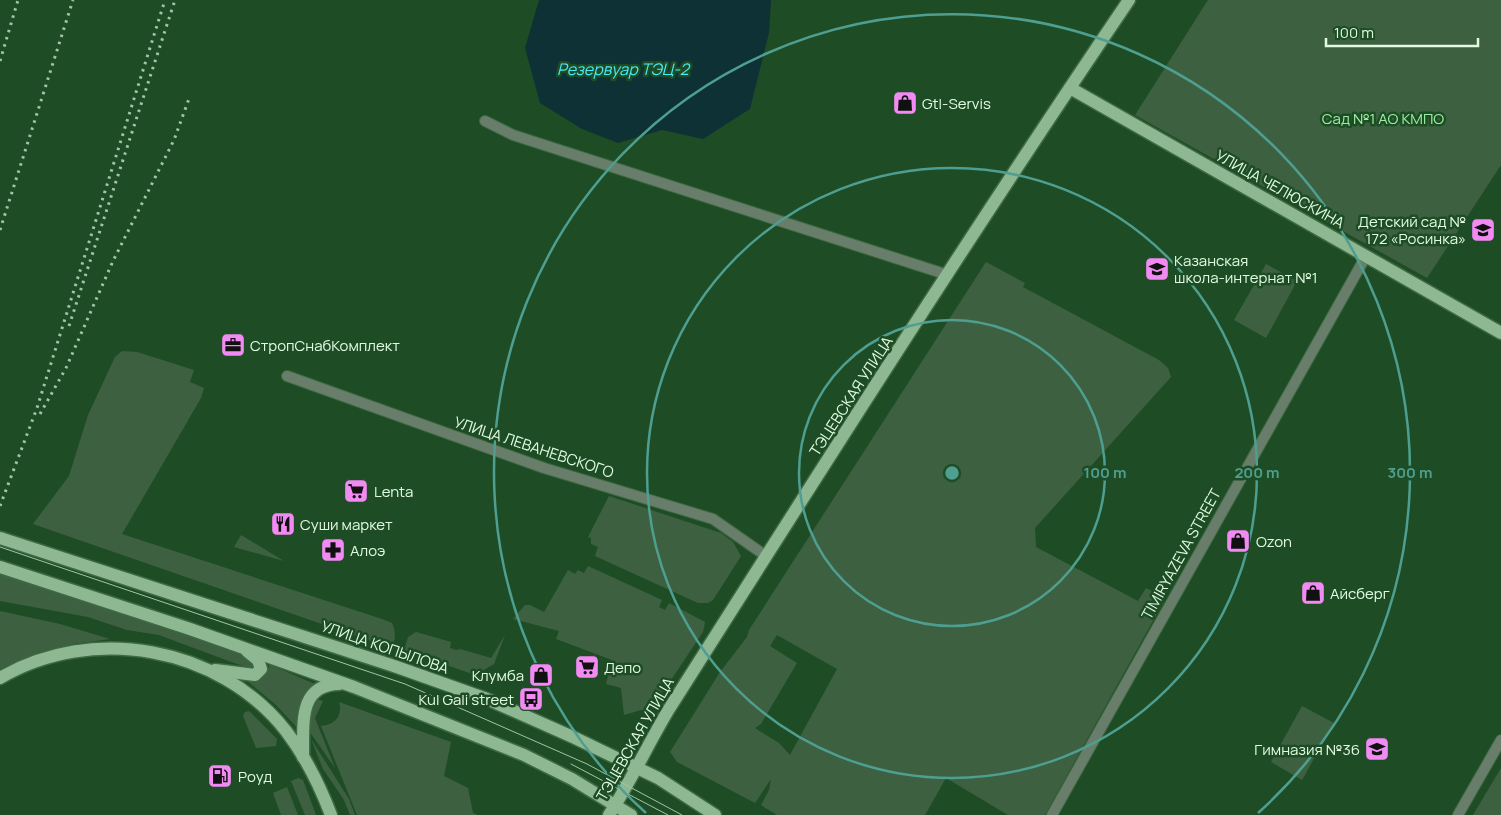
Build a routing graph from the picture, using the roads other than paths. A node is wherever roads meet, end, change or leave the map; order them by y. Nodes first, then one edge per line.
1 (1129, 0) edge
2 (1070, 88) junction
3 (484, 121) dead end
4 (1366, 256) junction
5 (948, 275) junction
6 (1501, 333) edge
7 (287, 376) dead end
8 (0, 538) edge
9 (766, 556) junction
10 (0, 567) edge
11 (244, 647) junction
12 (200, 668) junction
13 (0, 678) edge
14 (346, 684) junction
15 (1501, 740) edge
16 (304, 757) junction
17 (636, 767) junction
18 (612, 810) edge
19 (331, 815) edge
20 (631, 815) edge
21 (715, 815) edge
22 (1052, 815) edge
23 (1458, 815) edge

1 - 2 main road, ТЭЦЕВСКАЯ УЛИЦА
2 - 4 main road, УЛИЦА ЧЕЛЮСКИНА
2 - 5 main road, ТЭЦЕВСКАЯ УЛИЦА
3 - 5 street
4 - 6 main road, УЛИЦА ЧЕЛЮСКИНА
4 - 22 street, TIMIRYAZEVA STREET
5 - 9 main road, ТЭЦЕВСКАЯ УЛИЦА
7 - 9 street, УЛИЦА ЛЕВАНЕВСКОГО
8 - 17 main road, УЛИЦА КОПЫЛОВА
9 - 17 main road, ТЭЦЕВСКАЯ УЛИЦА
10 - 11 main road
11 - 12 main road
11 - 14 main road
12 - 13 main road
12 - 16 main road
14 - 16 main road
14 - 18 main road
15 - 23 street
16 - 19 main road
17 - 18 main road, ТЭЦЕВСКАЯ УЛИЦА
17 - 21 main road, УЛИЦА КОПЫЛОВА
18 - 20 main road

